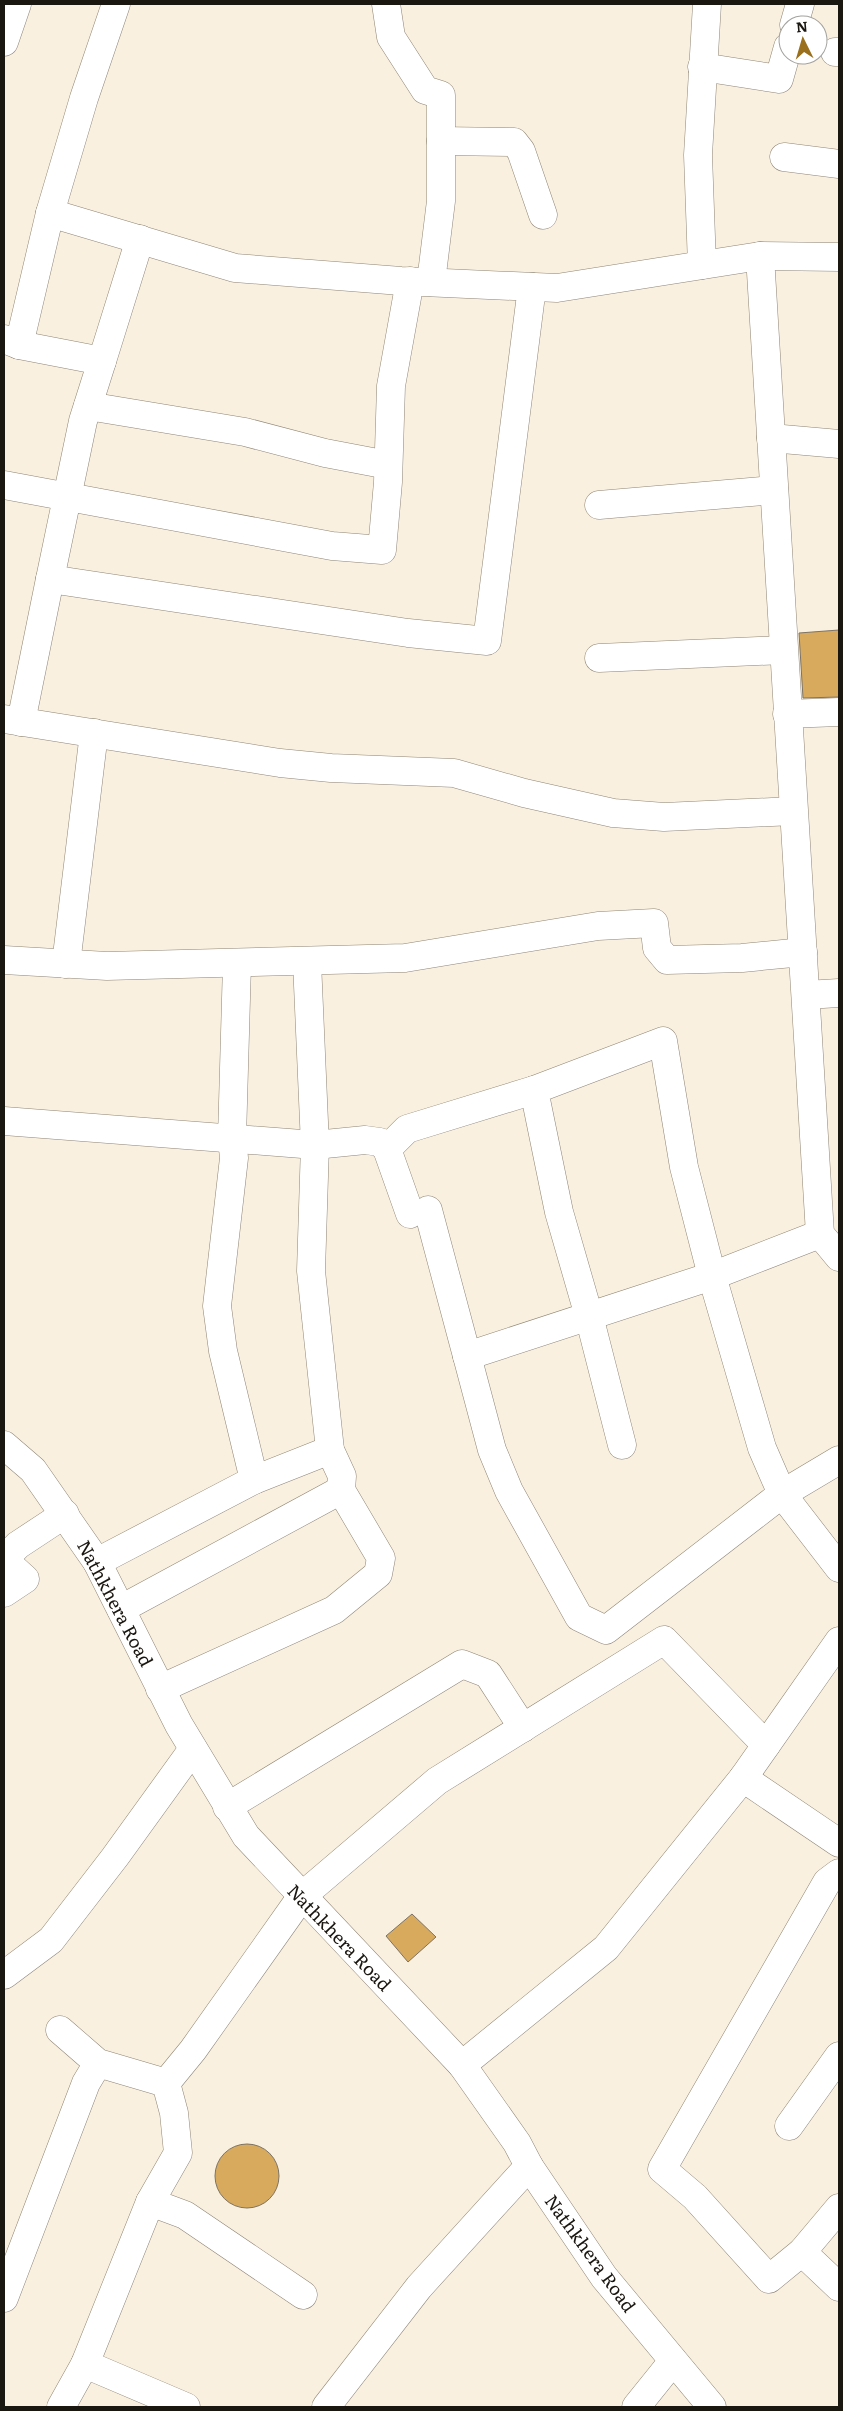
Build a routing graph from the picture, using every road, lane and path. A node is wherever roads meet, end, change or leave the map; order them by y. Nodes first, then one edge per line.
1 (17, 4) edge
2 (116, 4) edge
3 (386, 4) edge
4 (706, 4) edge
5 (4, 42) edge
6 (783, 65) edge
7 (702, 66) junction
8 (441, 141) junction
9 (784, 157) dead end
10 (839, 164) edge
11 (50, 213) junction
12 (543, 215) dead end
13 (140, 239) junction
14 (760, 256) junction
15 (839, 257) edge
16 (702, 265) junction
17 (421, 282) junction
18 (532, 287) junction
19 (11, 342) edge
20 (102, 361) junction
21 (88, 406) junction
22 (771, 438) junction
23 (839, 444) edge
24 (388, 465) junction
25 (4, 486) edge
26 (774, 490) junction
27 (66, 499) junction
28 (598, 505) dead end
29 (50, 579) junction
30 (783, 650) junction
31 (599, 658) dead end
32 (839, 712) edge
33 (787, 714) junction
34 (12, 720) edge
35 (94, 733) junction
36 (793, 811) junction
37 (803, 952) junction
38 (4, 960) edge
39 (306, 962) junction
40 (66, 964) junction
41 (237, 964) junction
42 (839, 993) edge
43 (806, 995) junction
44 (534, 1090) junction
45 (4, 1122) edge
46 (232, 1138) junction
47 (314, 1145) junction
48 (386, 1149) junction
49 (820, 1234) junction
50 (839, 1257) edge
51 (712, 1276) junction
52 (589, 1316) junction
53 (467, 1356) junction
54 (4, 1445) edge
55 (622, 1445) dead end
56 (330, 1450) junction
57 (839, 1460) edge
58 (254, 1480) junction
59 (342, 1490) junction
60 (782, 1494) junction
61 (65, 1514) junction
62 (4, 1560) edge
63 (97, 1562) junction
64 (839, 1568) edge
65 (4, 1593) edge
66 (122, 1609) junction
67 (839, 1642) edge
68 (160, 1689) junction
69 (523, 1728) junction
70 (766, 1745) junction
71 (193, 1749) junction
72 (743, 1778) junction
73 (227, 1807) junction
74 (839, 1843) edge
75 (839, 1873) edge
76 (302, 1896) junction
77 (4, 1975) edge
78 (60, 2030) dead end
79 (839, 2056) edge
80 (98, 2063) junction
81 (462, 2065) junction
82 (166, 2083) junction
83 (790, 2126) dead end
84 (529, 2166) junction
85 (150, 2202) junction
86 (839, 2208) edge
87 (802, 2252) junction
88 (839, 2286) edge
89 (303, 2295) dead end
90 (4, 2298) edge
91 (673, 2361) junction
92 (85, 2364) junction
93 (60, 2407) edge
94 (186, 2407) edge
95 (326, 2407) edge
96 (636, 2407) edge
97 (712, 2407) edge

1 - 5 street
2 - 11 street
3 - 8 street
4 - 7 street
6 - 7 street
7 - 16 street
8 - 12 street
8 - 17 street
9 - 10 street
11 - 13 street
11 - 19 street
13 - 17 street
13 - 20 street
14 - 15 street
14 - 16 street
14 - 22 street
16 - 18 street
17 - 18 street
17 - 24 street
18 - 29 street
19 - 20 street
20 - 21 street
21 - 24 street
21 - 27 street
22 - 23 street
22 - 26 street
24 - 27 street
25 - 27 street
26 - 28 street
26 - 30 street
27 - 29 street
29 - 34 street
30 - 31 street
30 - 33 street
32 - 33 street
33 - 36 street
34 - 35 street
35 - 36 street
35 - 40 street
36 - 37 street
37 - 39 street
37 - 43 street
38 - 40 street
39 - 41 street
39 - 47 street
40 - 41 street
41 - 46 street
42 - 43 street
43 - 49 street
44 - 48 street
44 - 51 street
44 - 52 street
45 - 46 street
46 - 47 street
46 - 58 street
47 - 48 street
47 - 56 street
48 - 53 street
49 - 50 street
49 - 51 street
51 - 52 street
51 - 60 street
52 - 53 street
52 - 55 street
53 - 60 street
54 - 61 street, Nathkhera Road
56 - 58 street
56 - 59 street
57 - 60 street
58 - 63 street
59 - 66 street
59 - 68 street
60 - 64 street
61 - 62 street
61 - 63 street, Nathkhera Road
62 - 65 street
63 - 66 street, Nathkhera Road
66 - 68 street, Nathkhera Road
67 - 70 street
68 - 71 street, Nathkhera Road
69 - 70 street
69 - 73 street
69 - 76 street
70 - 72 street
71 - 73 street, Nathkhera Road
71 - 77 street
72 - 74 street
72 - 81 street
73 - 76 street, Nathkhera Road
75 - 87 street
76 - 81 street, Nathkhera Road
76 - 82 street
78 - 80 street
79 - 83 street
80 - 82 street
80 - 90 street
81 - 84 street, Nathkhera Road
82 - 85 street
84 - 91 street, Nathkhera Road
84 - 95 street
85 - 89 street
85 - 92 street
86 - 87 street
87 - 88 street
91 - 96 street
91 - 97 street, Nathkhera Road
92 - 93 street
92 - 94 street

